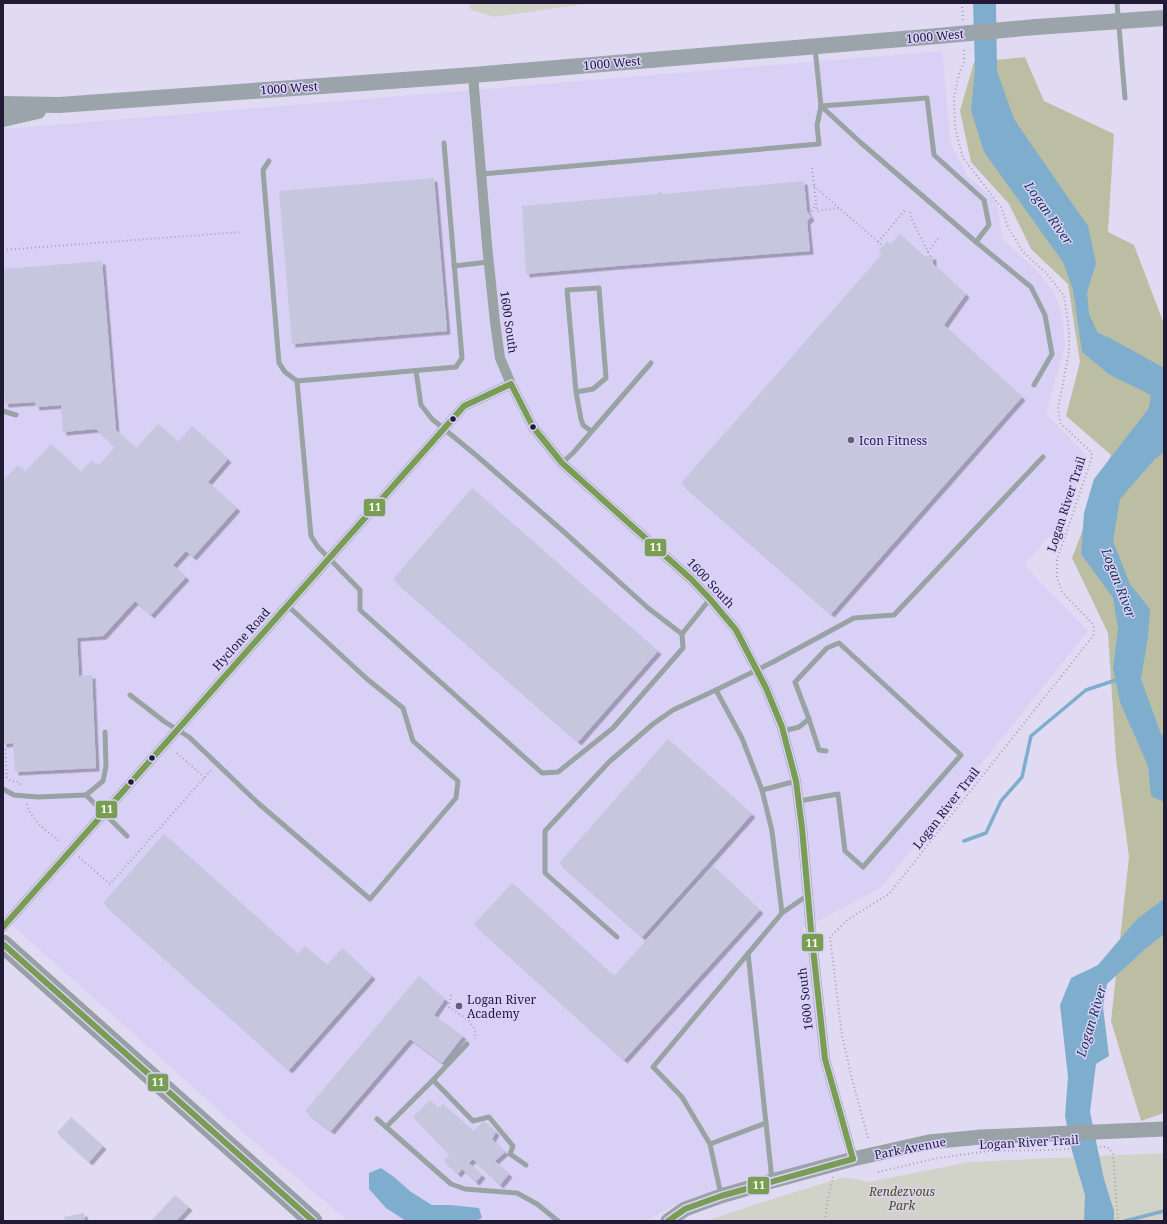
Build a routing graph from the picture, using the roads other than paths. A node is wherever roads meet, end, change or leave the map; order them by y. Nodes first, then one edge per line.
1 (1117, 3) edge
2 (1164, 18) edge
3 (1118, 22) junction
4 (815, 47) junction
5 (473, 75) junction
6 (1125, 98) dead end
7 (59, 105) junction
8 (7, 106) edge
9 (821, 106) junction
10 (3, 119) edge
11 (444, 143) dead end
12 (269, 161) dead end
13 (482, 174) junction
14 (976, 242) junction
15 (488, 262) junction
16 (454, 266) junction
17 (651, 362) dead end
18 (416, 371) junction
19 (297, 381) junction
20 (511, 384) junction
21 (1034, 385) dead end
22 (576, 392) junction
23 (3, 411) edge
24 (16, 415) dead end
25 (444, 428) junction
26 (591, 432) junction
27 (1043, 457) dead end
28 (562, 463) junction
29 (329, 558) junction
30 (710, 599) junction
31 (288, 606) junction
32 (682, 634) junction
33 (756, 670) junction
34 (716, 690) junction
35 (130, 696) dead end
36 (808, 719) junction
37 (178, 730) junction
38 (783, 731) junction
39 (105, 732) dead end
40 (826, 751) dead end
41 (796, 781) junction
42 (3, 789) edge
43 (762, 790) junction
44 (86, 795) junction
45 (798, 800) junction
46 (103, 813) junction
47 (126, 836) dead end
48 (808, 895) junction
49 (782, 913) junction
50 (3, 928) edge
51 (617, 937) dead end
52 (3, 944) edge
53 (748, 953) junction
54 (467, 1044) road end
55 (433, 1080) junction
56 (377, 1119) dead end
57 (766, 1123) junction
58 (386, 1127) junction
59 (1164, 1129) edge
60 (710, 1144) junction
61 (853, 1159) junction
62 (526, 1165) dead end
63 (772, 1181) junction
64 (721, 1196) junction
65 (313, 1221) edge
66 (558, 1221) edge
67 (668, 1221) edge

1 - 3 lane
2 - 3 main road, 1000 West
3 - 4 main road, 1000 West, bridge
3 - 6 lane
4 - 5 main road, 1000 West
4 - 9 lane
5 - 7 main road, 1000 West
5 - 13 street, 1600 South
7 - 8 main road, 1000 West
7 - 10 main road, 1000 West
9 - 13 lane
9 - 14 lane
9 - 14 lane
11 - 16 lane
12 - 19 lane
13 - 15 street, 1600 South
14 - 21 lane
15 - 16 lane
15 - 20 street, 1600 South
16 - 18 lane
17 - 26 lane
18 - 19 lane
18 - 25 lane
19 - 29 lane
20 - 25 street, Hyclone Road
20 - 28 street, 1600 South
22 - 22 lane
22 - 26 lane
23 - 24 lane
25 - 29 street, Hyclone Road
25 - 32 lane
26 - 28 lane
27 - 33 lane
28 - 30 street, 1600 South
29 - 31 street, Hyclone Road
29 - 32 lane
30 - 32 lane
30 - 33 street, 1600 South
31 - 37 street, Hyclone Road
31 - 37 lane
33 - 34 lane
33 - 38 street, 1600 South
34 - 43 lane
34 - 51 lane
35 - 37 lane
36 - 38 lane
36 - 40 lane
36 - 45 lane
37 - 46 street, Hyclone Road
38 - 41 street, 1600 South
39 - 44 lane
41 - 43 lane
41 - 45 street, 1600 South
42 - 44 lane
43 - 49 lane
44 - 46 lane
45 - 48 street, 1600 South
46 - 47 lane
46 - 50 street, Hyclone Road
48 - 49 lane
48 - 61 street, 1600 South
49 - 53 lane
52 - 65 highway
53 - 57 lane
53 - 60 lane
54 - 55 lane
55 - 58 lane
55 - 62 lane
56 - 58 lane
57 - 60 lane
57 - 63 lane
58 - 66 lane
59 - 61 street, Park Avenue
60 - 64 lane
61 - 63 street, Park Avenue
63 - 64 street, Park Avenue
64 - 67 street, Park Avenue

